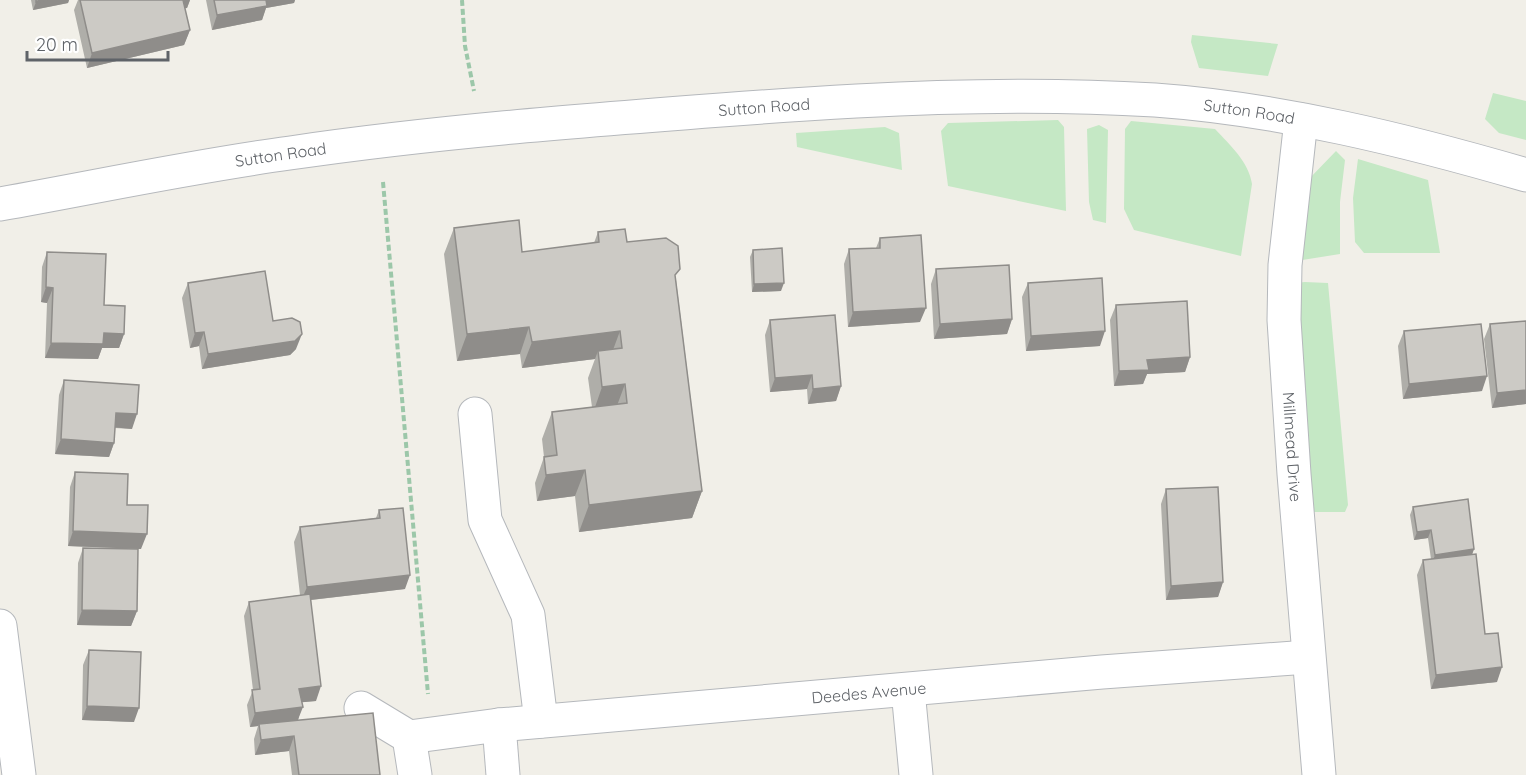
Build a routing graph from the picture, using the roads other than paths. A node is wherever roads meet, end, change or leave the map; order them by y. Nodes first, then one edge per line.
1 (1301, 120) junction
2 (1526, 175) edge
3 (0, 204) edge
4 (475, 414) dead end
5 (0, 626) edge
6 (1308, 657) junction
7 (908, 690) junction
8 (361, 708) dead end
9 (541, 721) junction
10 (499, 725) junction
11 (420, 736) junction
12 (19, 775) edge
13 (415, 775) edge
14 (503, 775) edge
15 (916, 775) edge
16 (1319, 775) edge

1 - 2 street, Sutton Road
1 - 3 street, Sutton Road
1 - 6 street, Millmead Drive
4 - 9 street
5 - 12 street
6 - 7 street, Deedes Avenue
6 - 16 street, Millmead Drive
7 - 9 street, Deedes Avenue
7 - 15 street
8 - 11 street
9 - 10 street, Deedes Avenue
10 - 11 street, Deedes Avenue
10 - 14 street
11 - 13 street

